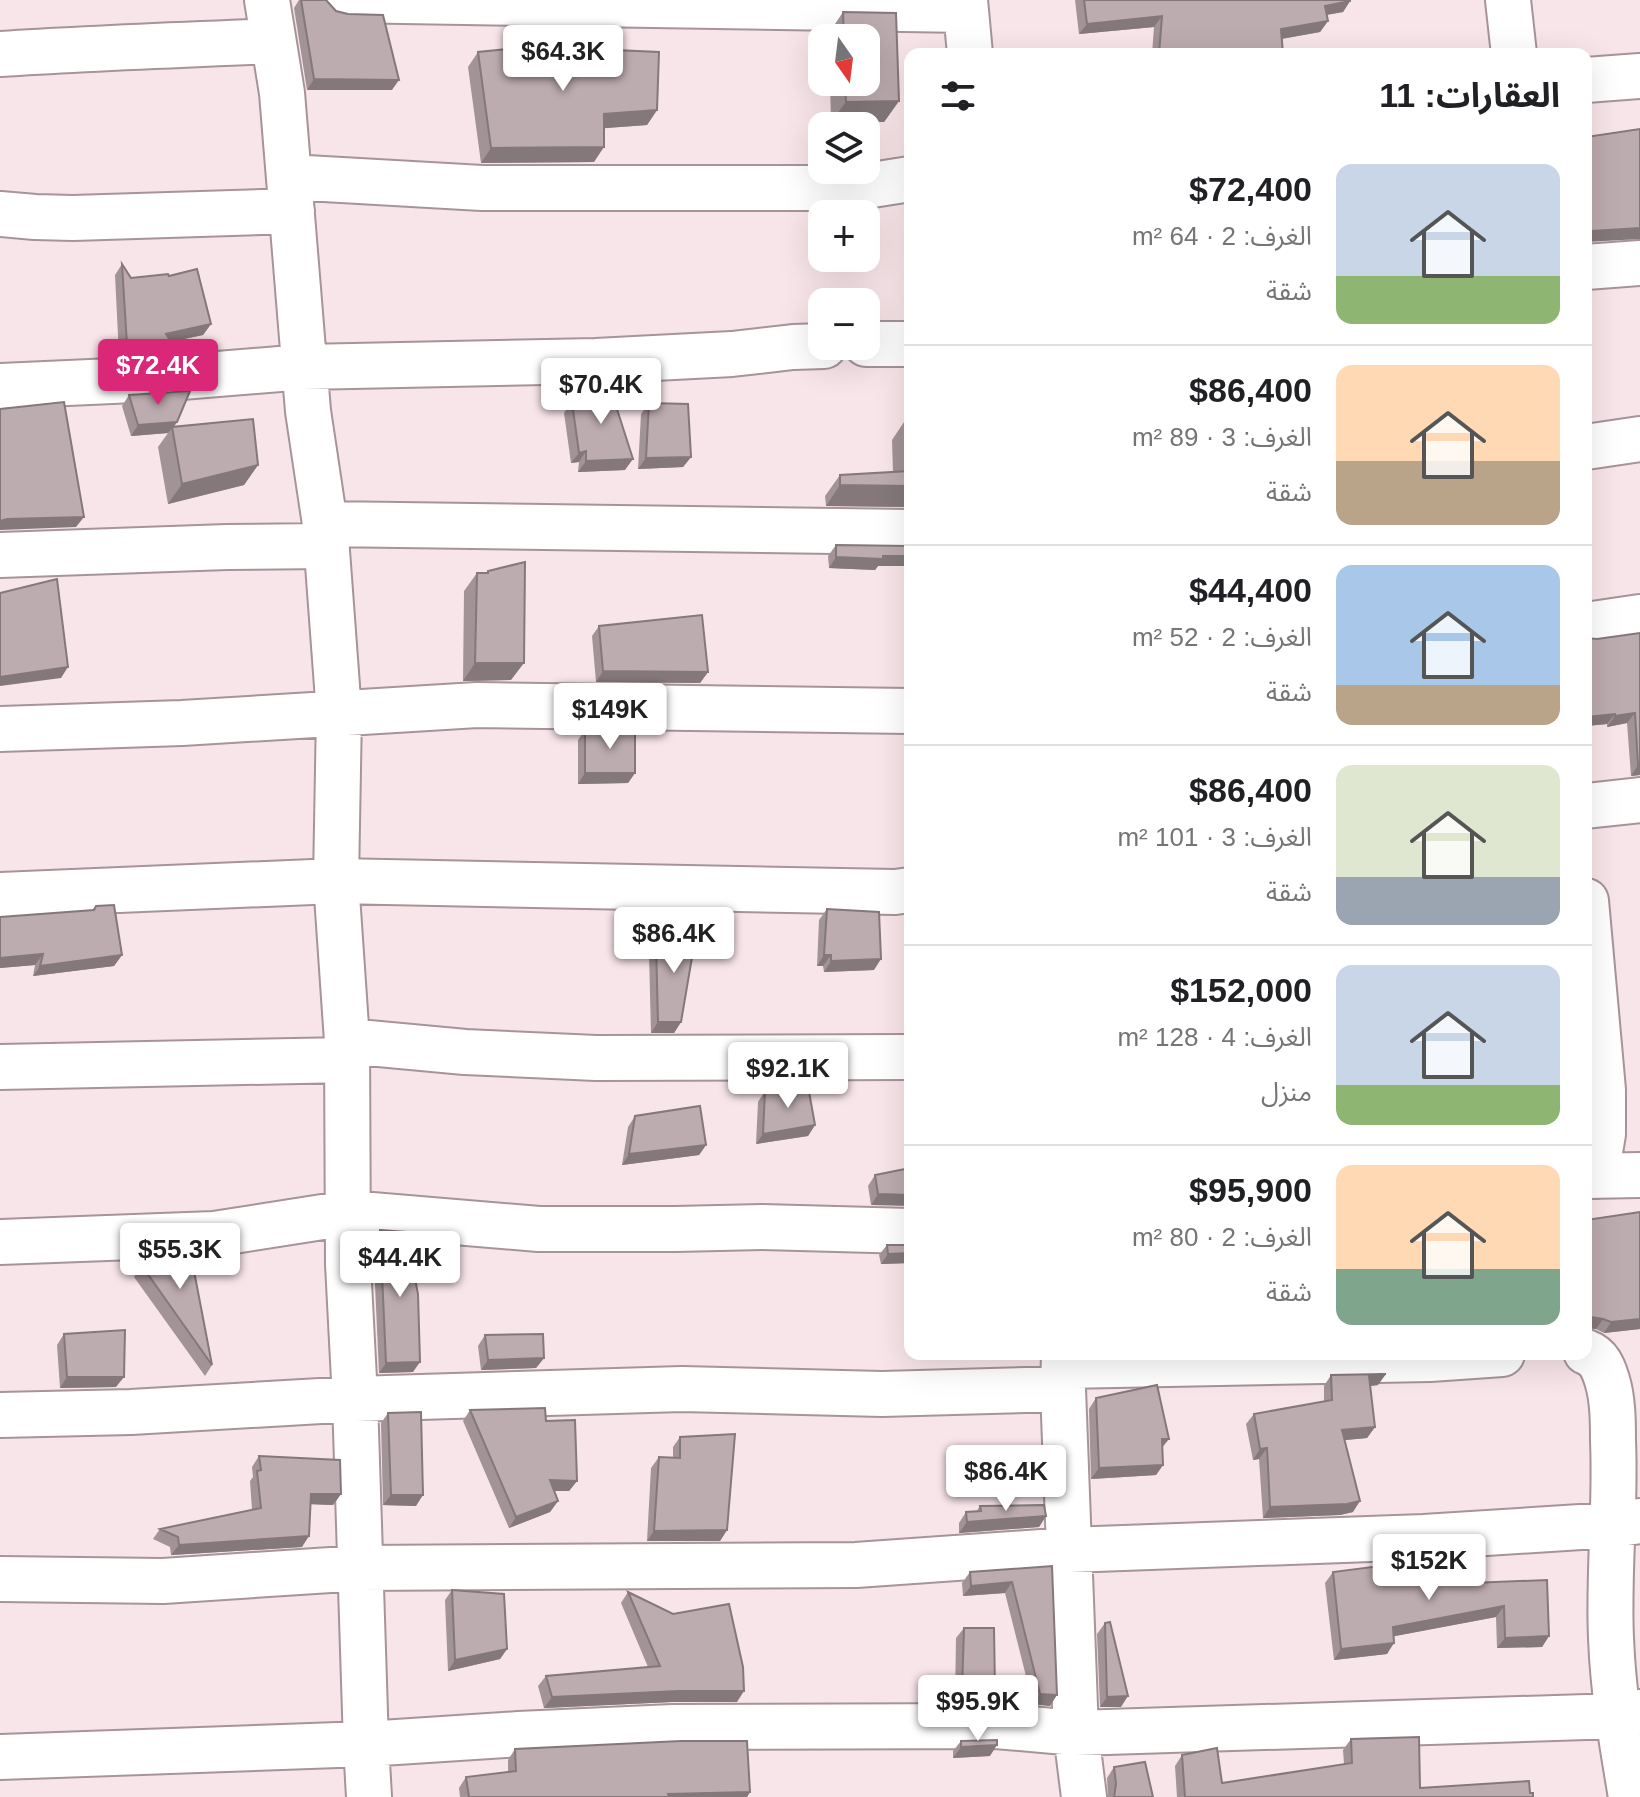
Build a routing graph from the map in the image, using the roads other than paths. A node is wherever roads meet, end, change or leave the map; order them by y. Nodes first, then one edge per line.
1 (341, 0) edge
2 (1508, 0) edge
3 (965, 5) edge
4 (270, 20) edge
5 (969, 48) edge
6 (1513, 48) edge
7 (0, 54) edge
8 (1640, 76) edge
9 (1592, 80) edge
10 (904, 180) edge
11 (290, 194) junction
12 (0, 214) edge
13 (1640, 263) edge
14 (1592, 267) edge
15 (880, 344) edge
16 (904, 344) edge
17 (808, 347) edge
18 (304, 367) junction
19 (0, 386) edge
20 (1640, 439) edge
21 (1592, 446) edge
22 (904, 532) edge
23 (325, 535) junction
24 (0, 555) edge
25 (1640, 617) edge
26 (1592, 624) edge
27 (904, 711) edge
28 (339, 713) junction
29 (0, 729) edge
30 (1640, 800) edge
31 (1592, 805) edge
32 (336, 881) junction
33 (904, 891) edge
34 (0, 895) edge
35 (1592, 1008) edge
36 (347, 1050) junction
37 (904, 1057) edge
38 (0, 1067) edge
39 (1592, 1172) edge
40 (1640, 1175) edge
41 (1592, 1176) edge
42 (348, 1213) junction
43 (904, 1231) edge
44 (0, 1242) edge
45 (1397, 1360) edge
46 (1064, 1370) edge
47 (1611, 1371) edge
48 (355, 1399) junction
49 (0, 1415) edge
50 (1626, 1523) edge
51 (1069, 1550) junction
52 (361, 1568) junction
53 (0, 1579) edge
54 (1629, 1714) edge
55 (1076, 1733) junction
56 (366, 1744) junction
57 (0, 1757) edge
58 (369, 1797) edge
59 (1084, 1797) edge
60 (1631, 1797) edge

1 - 3 street
2 - 6 street
3 - 5 street
4 - 7 street
4 - 11 street
8 - 9 street
10 - 11 street
11 - 12 street
11 - 18 street
13 - 14 street
15 - 16 street
17 - 18 street
18 - 19 street
18 - 23 street
20 - 21 street
22 - 23 street
23 - 24 street
23 - 28 street
25 - 26 street
27 - 28 street
28 - 29 street
28 - 32 street
30 - 31 street
32 - 33 street
32 - 34 street
32 - 36 street
35 - 39 street
36 - 37 street
36 - 38 street
36 - 42 street
40 - 41 street
42 - 43 street
42 - 44 street
42 - 48 street
45 - 46 street
46 - 48 street
46 - 51 street
47 - 50 street
48 - 49 street
48 - 52 street
50 - 51 street
50 - 54 street
51 - 52 street
51 - 55 street
52 - 53 street
52 - 56 street
54 - 55 street
54 - 60 street
55 - 56 street
55 - 59 street
56 - 57 street
56 - 58 street

